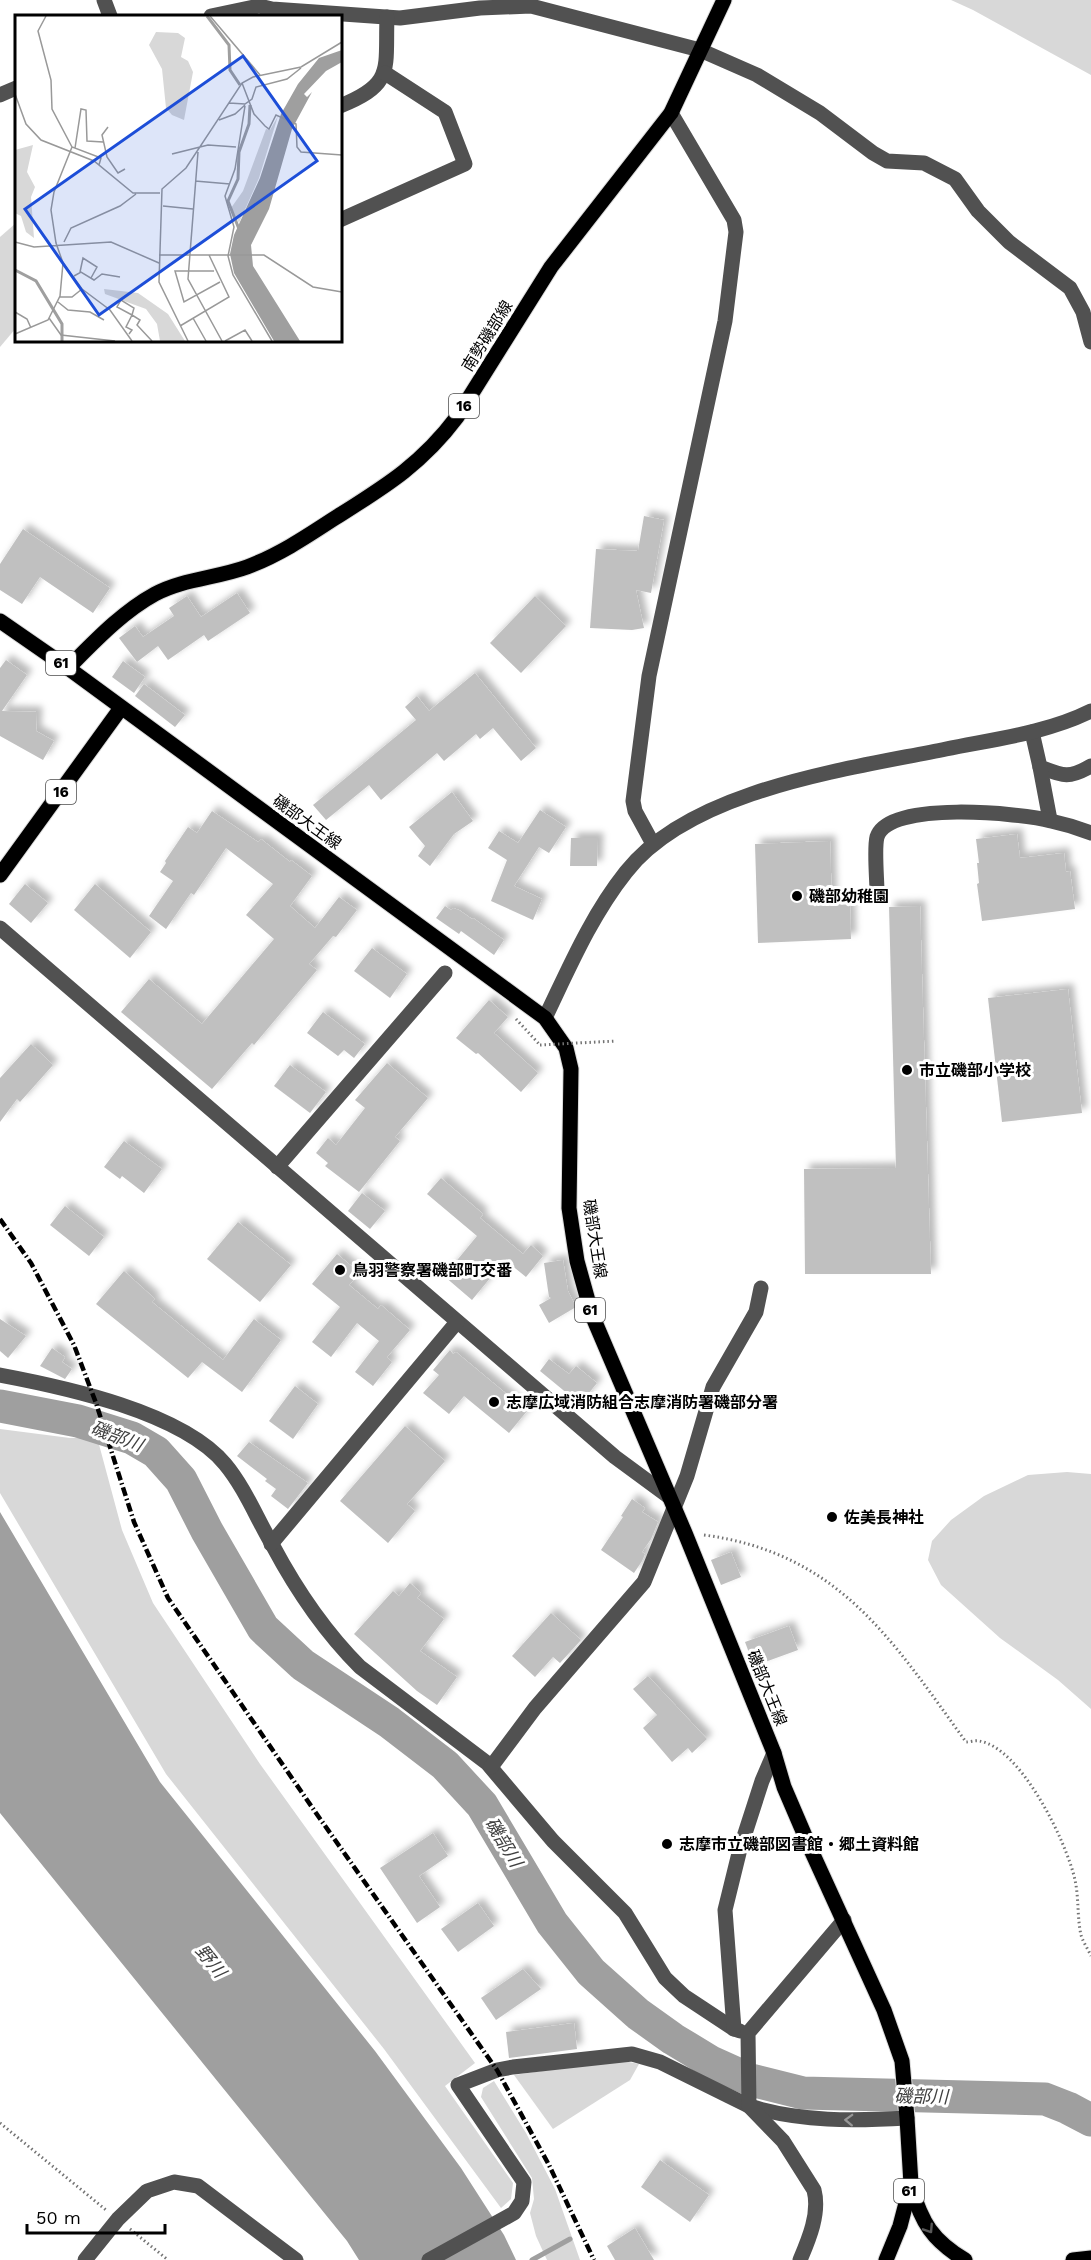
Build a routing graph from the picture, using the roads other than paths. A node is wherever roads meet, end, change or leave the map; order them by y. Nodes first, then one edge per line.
1 (104, 0) edge
2 (724, 0) edge
3 (258, 3) edge
4 (527, 3) edge
5 (110, 15) edge
6 (215, 15) edge
7 (387, 17) junction
8 (699, 50) junction
9 (385, 73) junction
10 (15, 88) edge
11 (0, 95) edge
12 (342, 105) edge
13 (670, 113) junction
14 (342, 219) edge
15 (1091, 342) edge
16 (0, 621) edge
17 (68, 668) junction
18 (121, 708) junction
19 (1091, 711) edge
20 (1032, 732) junction
21 (1091, 766) edge
22 (1040, 767) junction
23 (1050, 820) junction
24 (1091, 833) edge
25 (653, 844) junction
26 (0, 875) edge
27 (877, 892) dead end
28 (0, 928) edge
29 (445, 973) dead end
30 (545, 1018) junction
31 (277, 1167) junction
32 (761, 1288) dead end
33 (457, 1322) junction
34 (0, 1375) edge
35 (671, 1502) junction
36 (271, 1544) junction
37 (774, 1753) junction
38 (491, 1767) junction
39 (844, 1920) junction
40 (741, 2031) junction
41 (749, 2106) junction
42 (908, 2118) junction
43 (910, 2184) junction
44 (1091, 2258) edge
45 (85, 2260) edge
46 (296, 2260) edge
47 (429, 2260) edge
48 (800, 2260) edge
49 (886, 2260) edge
50 (965, 2260) edge
51 (1073, 2260) edge

1 - 5 street
2 - 8 main road, 南勢磯部線 / 16
3 - 6 street
3 - 7 street
4 - 7 street
4 - 8 street
7 - 9 street
8 - 13 main road, 南勢磯部線 / 16
8 - 15 street
9 - 12 street
9 - 14 street
10 - 11 street
13 - 17 main road, 南勢磯部線 / 16
13 - 25 street
16 - 17 main road, 磯部大王線 / 61
17 - 18 main road, 磯部大王線 / 61
18 - 26 main road, 16
18 - 30 main road, 磯部大王線 / 61
19 - 20 street
20 - 22 street
20 - 25 street
21 - 22 street
22 - 23 street
23 - 24 street
23 - 27 street
25 - 30 street
28 - 31 street
29 - 31 street
30 - 35 main road, 磯部大王線 / 61
31 - 33 street
32 - 35 street
33 - 35 street
33 - 36 street
34 - 36 street
35 - 37 main road, 磯部大王線 / 61
35 - 38 street
36 - 38 street
37 - 39 main road, 磯部大王線 / 61
37 - 40 street
38 - 40 street
39 - 40 street
39 - 42 main road, 磯部大王線 / 61
40 - 41 street
42 -> 41 street
41 - 47 street
41 - 48 street
42 - 43 main road, 磯部大王線 / 61
43 - 49 main road, 磯部大王線 / 61
43 -> 50 main road
44 - 51 main road
45 - 46 street

